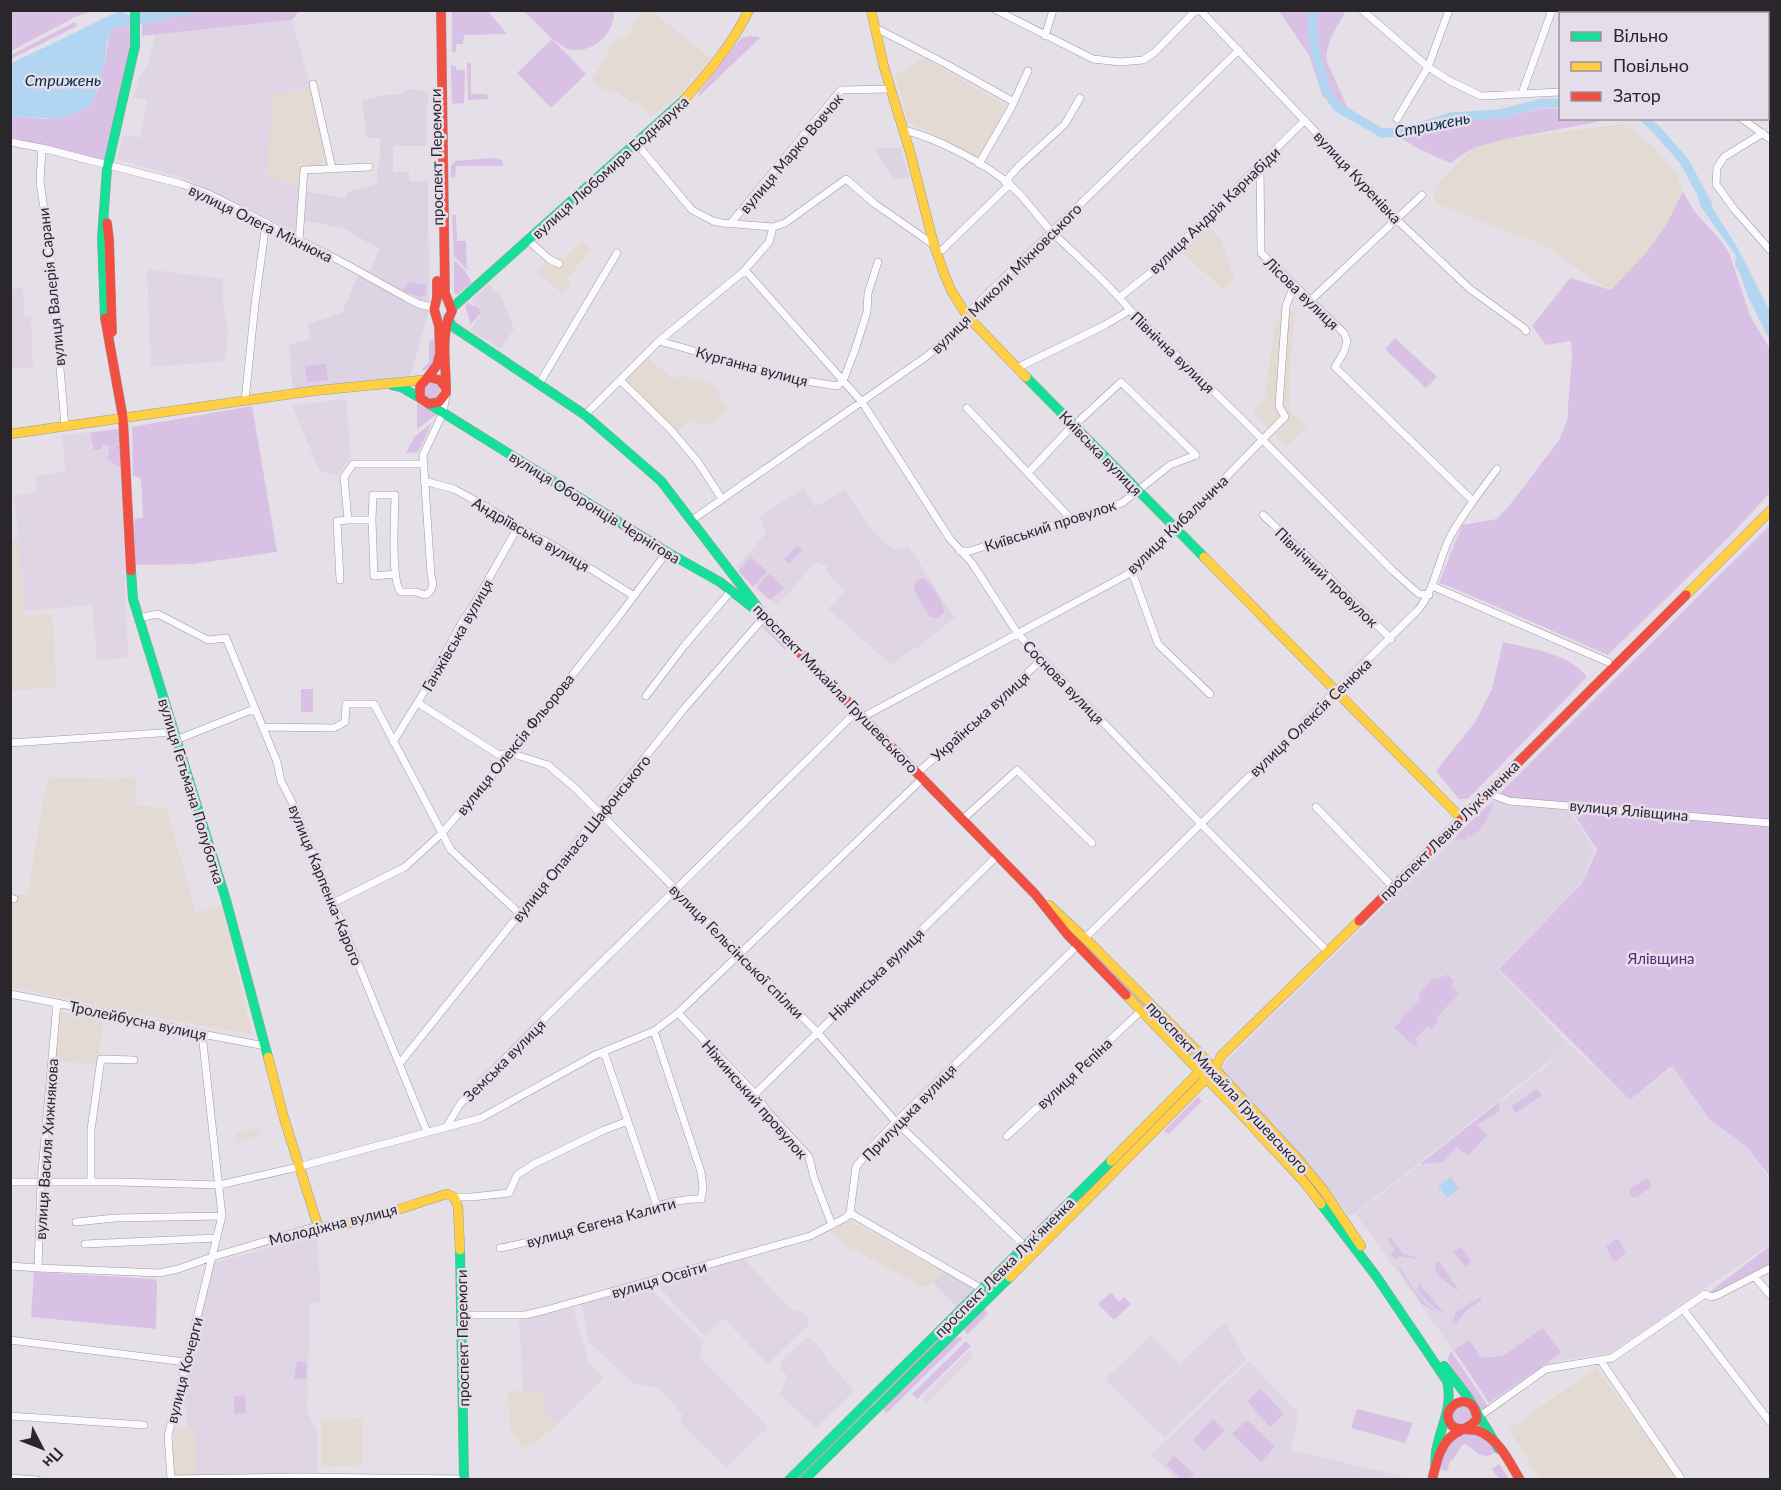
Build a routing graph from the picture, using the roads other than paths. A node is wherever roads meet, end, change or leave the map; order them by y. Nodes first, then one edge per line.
1 (135, 10) edge
2 (434, 10) edge
3 (441, 10) edge
4 (749, 10) edge
5 (871, 10) edge
6 (996, 10) edge
7 (1053, 10) edge
8 (1198, 10) edge
9 (1362, 10) edge
10 (1449, 10) edge
11 (1552, 10) edge
12 (874, 27) junction
13 (1045, 36) junction
14 (1239, 50) junction
15 (1428, 67) junction
16 (1028, 70) dead end
17 (313, 84) dead end
18 (890, 89) junction
19 (1559, 92) edge
20 (1522, 93) junction
21 (1080, 98) dead end
22 (1014, 102) junction
23 (1397, 119) dead end
24 (1305, 120) junction
25 (1744, 120) edge
26 (904, 130) junction
27 (1763, 133) junction
28 (1770, 139) edge
29 (10, 142) edge
30 (440, 143) junction
31 (637, 144) junction
32 (42, 148) junction
33 (979, 164) junction
34 (107, 166) junction
35 (1260, 166) junction
36 (369, 167) dead end
37 (332, 168) junction
38 (1008, 183) junction
39 (1422, 195) dead end
40 (1397, 220) junction
41 (266, 223) junction
42 (731, 224) junction
43 (773, 226) junction
44 (1051, 232) junction
45 (299, 241) junction
46 (529, 241) junction
47 (936, 248) junction
48 (1770, 250) edge
49 (617, 253) dead end
50 (878, 262) dead end
51 (559, 264) dead end
52 (745, 270) junction
53 (1294, 285) junction
54 (1120, 297) junction
55 (1311, 300) junction
56 (450, 305) junction
57 (436, 309) junction
58 (1130, 310) junction
59 (968, 317) junction
60 (448, 318) junction
61 (1527, 332) dead end
62 (659, 341) junction
63 (1017, 368) junction
64 (426, 378) junction
65 (620, 380) junction
66 (843, 381) junction
67 (389, 384) junction
68 (539, 384) junction
69 (446, 391) junction
70 (420, 398) junction
71 (245, 401) junction
72 (862, 402) junction
73 (429, 404) junction
74 (967, 408) dead end
75 (443, 413) junction
76 (585, 415) junction
77 (123, 418) junction
78 (1076, 423) junction
79 (65, 426) junction
80 (10, 434) edge
81 (1262, 440) junction
82 (423, 464) junction
83 (1497, 469) dead end
84 (1028, 472) junction
85 (424, 481) junction
86 (1138, 491) junction
87 (722, 499) junction
88 (1473, 501) junction
89 (1770, 511) edge
90 (1263, 515) dead end
91 (1070, 518) junction
92 (348, 520) junction
93 (372, 520) junction
94 (692, 520) junction
95 (518, 527) junction
96 (1176, 529) junction
97 (960, 551) junction
98 (667, 552) junction
99 (730, 571) junction
100 (1132, 572) junction
101 (395, 573) junction
102 (340, 580) dead end
103 (720, 582) junction
104 (1432, 586) junction
105 (731, 591) junction
106 (1429, 595) junction
107 (634, 596) junction
108 (763, 614) junction
109 (138, 618) junction
110 (1018, 634) junction
111 (1391, 639) junction
112 (1041, 660) junction
113 (1608, 662) dead end
114 (1336, 690) junction
115 (1210, 694) dead end
116 (646, 696) dead end
117 (418, 702) junction
118 (254, 709) junction
119 (860, 714) junction
120 (263, 728) junction
121 (175, 734) junction
122 (393, 742) junction
123 (10, 744) edge
124 (510, 753) junction
125 (920, 775) junction
126 (1488, 794) junction
127 (1316, 807) dead end
128 (601, 814) junction
129 (963, 819) junction
130 (1462, 819) junction
131 (1201, 823) junction
132 (1770, 823) edge
133 (442, 833) junction
134 (1092, 843) dead end
135 (998, 855) junction
136 (1392, 886) junction
137 (676, 889) junction
138 (333, 903) junction
139 (520, 914) junction
140 (1082, 941) junction
141 (1327, 951) junction
142 (740, 955) junction
143 (10, 994) edge
144 (57, 1003) junction
145 (1141, 1011) junction
146 (678, 1013) junction
147 (654, 1031) junction
148 (817, 1032) junction
149 (202, 1034) junction
150 (265, 1046) junction
151 (604, 1052) junction
152 (134, 1060) dead end
153 (400, 1063) junction
154 (1211, 1066) junction
155 (1203, 1074) junction
156 (755, 1094) junction
157 (628, 1121) junction
158 (896, 1122) junction
159 (447, 1126) junction
160 (427, 1132) junction
161 (1007, 1136) dead end
162 (298, 1167) junction
163 (10, 1182) edge
164 (41, 1182) junction
165 (91, 1182) junction
166 (219, 1185) junction
167 (454, 1197) junction
168 (657, 1206) junction
169 (850, 1213) junction
170 (222, 1216) junction
171 (76, 1222) dead end
172 (832, 1225) junction
173 (318, 1226) junction
174 (217, 1238) junction
175 (85, 1244) dead end
176 (1025, 1246) junction
177 (500, 1248) dead end
178 (212, 1257) junction
179 (10, 1266) edge
180 (38, 1268) junction
181 (1770, 1268) edge
182 (1755, 1277) junction
183 (982, 1289) junction
184 (1770, 1295) edge
185 (1683, 1309) junction
186 (461, 1315) junction
187 (10, 1340) edge
188 (1601, 1361) junction
189 (185, 1362) junction
190 (1449, 1412) junction
191 (10, 1416) edge
192 (1477, 1416) junction
193 (1770, 1422) edge
194 (144, 1425) dead end
195 (1464, 1430) junction
196 (1499, 1449) junction
197 (1435, 1466) junction
198 (10, 1478) edge
199 (37, 1479) edge
200 (464, 1479) edge
201 (789, 1479) edge
202 (804, 1479) edge
203 (1432, 1479) edge
204 (1520, 1479) edge
205 (1682, 1479) edge

1 - 34 main road, вулиця Гетьмана Полуботка
2 - 30 main road, проспект Перемоги
3 - 30 main road, проспект Перемоги
4 - 31 main road, вулиця Любомира Боднарука
5 - 12 main road, Київська вулиця
6 - 13 street
7 - 13 street
8 - 13 street
8 - 14 street, вулиця Куренівка
9 - 15 street
10 - 15 street
11 - 20 street
12 - 18 main road, Київська вулиця
12 - 22 street
14 - 24 street, вулиця Куренівка
14 - 44 street, вулиця Миколи Міхновського
15 - 20 street
15 - 23 street
16 - 22 street
17 - 37 street
18 - 26 main road, Київська вулиця
18 - 42 street, вулиця Марко Вовчок
19 - 20 street
21 - 38 street
22 - 33 street
24 - 35 street, вулиця Андрія Карнабіди
24 - 40 street, вулиця Куренівка
25 - 27 street
26 - 33 street, Північна вулиця
26 - 47 main road, Київська вулиця
27 - 28 street
27 - 48 street
29 - 32 street, вулиця Олега Міхнюка
30 - 56 main road, проспект Перемоги
30 - 57 main road, проспект Перемоги
31 - 42 street
31 - 46 main road, вулиця Любомира Боднарука
32 - 34 street, вулиця Олега Міхнюка
32 - 79 street, вулиця Валерія Сарани
33 - 38 street, Північна вулиця
34 - 41 street, вулиця Олега Міхнюка
34 - 77 main road, вулиця Гетьмана Полуботка
35 - 53 street, Лісова вулиця
35 - 54 street, вулиця Андрія Карнабіди
36 - 37 street
37 - 45 street
38 - 44 street, Північна вулиця
38 - 47 street
39 - 40 street
40 - 55 street
40 - 61 street, вулиця Куренівка
41 - 45 street, вулиця Олега Міхнюка
41 - 71 street
42 - 43 street
43 - 47 street
43 - 52 street
44 - 54 street, Північна вулиця
44 - 59 street, вулиця Миколи Міхновського
45 - 57 street, вулиця Олега Міхнюка
46 - 51 street
46 - 56 main road, вулиця Любомира Боднарука
47 - 59 main road, Київська вулиця
49 - 68 street
50 - 66 street
52 - 62 street
52 - 66 street, Соснова вулиця
53 - 55 street, Лісова вулиця
53 - 81 street, вулиця Кибальчича
54 - 58 street, Північна вулиця
55 - 88 street, Лісова вулиця
56 - 57 main road
56 - 60 main road
57 - 60 main road
57 - 64 main road, проспект Перемоги
58 - 63 street
58 - 81 street, Північна вулиця
59 - 63 main road, Київська вулиця
59 - 72 street, вулиця Миколи Міхновського
60 - 68 main road, проспект Михайла Грушевського
60 - 69 main road
62 - 65 street
62 - 66 street, Курганна вулиця
63 - 78 main road, Київська вулиця
64 - 67 main road
64 - 69 main road
64 - 70 main road
65 - 76 street
65 - 87 street
66 - 72 street, Соснова вулиця
67 - 70 main road
67 - 71 main road
68 - 76 main road, проспект Михайла Грушевського
69 - 73 main road
69 - 75 street
70 - 73 main road
71 - 77 main road
72 - 87 street, вулиця Миколи Міхновського
72 - 97 street, Соснова вулиця
73 - 75 main road, вулиця Оборонців Чернігова
74 - 84 street
75 - 82 street
75 - 98 main road, вулиця Оборонців Чернігова
76 - 94 main road, проспект Михайла Грушевського
77 - 79 main road
77 - 109 main road, вулиця Гетьмана Полуботка
78 - 84 street
78 - 86 main road, Київська вулиця
78 - 86 street, Київський провулок
79 - 80 main road
81 - 96 street, вулиця Кибальчича
81 - 106 street, Північна вулиця
82 - 85 street
82 - 92 street
83 - 88 street, вулиця Олексія Сенюка
84 - 91 street
85 - 95 street, Андріївська вулиця
85 - 101 street
86 - 91 street, Київський провулок
86 - 96 main road, Київська вулиця
87 - 94 street, вулиця Миколи Міхновського
88 - 104 street, вулиця Олексія Сенюка
89 - 126 main road, проспект Левка Лукʼяненка
90 - 111 street, Північний провулок
91 - 97 street, Київський провулок
92 - 93 street
92 - 102 street
93 - 101 street
93 - 101 street
94 - 99 main road, проспект Михайла Грушевського
95 - 107 street, Андріївська вулиця
95 - 117 street, Ганжівська вулиця
96 - 100 street, вулиця Кибальчича
96 - 114 main road, Київська вулиця
97 - 110 street, Соснова вулиця
98 - 103 main road, вулиця Оборонців Чернігова
98 - 107 street, вулиця Олексія Фльорова
99 - 103 main road
99 - 108 main road, проспект Михайла Грушевського
100 - 110 street, вулиця Кибальчича
100 - 115 street
103 - 105 main road, вулиця Оборонців Чернігова
104 - 106 street, вулиця Олексія Сенюка
104 - 113 street
105 - 108 main road, вулиця Оборонців Чернігова
105 - 116 street
106 - 111 street, вулиця Олексія Сенюка
107 - 124 street, вулиця Олексія Фльорова
108 - 119 main road, проспект Михайла Грушевського
108 - 128 street, вулиця Опанаса Шафонського
109 - 118 street, вулиця Карпенка-Карого
109 - 121 main road, вулиця Гетьмана Полуботка
110 - 112 street, Соснова вулиця
110 - 119 street, вулиця Кибальчича
111 - 114 street, вулиця Олексія Сенюка
112 - 125 street, Українська вулиця
112 - 131 street, Соснова вулиця
114 - 130 main road, Київська вулиця
114 - 131 street, вулиця Олексія Сенюка
117 - 122 street, Ганжівська вулиця
117 - 124 street, вулиця Гельсінської спілки
118 - 120 street, вулиця Карпенка-Карого
118 - 121 street
119 - 125 main road, проспект Михайла Грушевського
119 - 137 street, Земська вулиця
120 - 122 street
120 - 138 street, вулиця Карпенка-Карого
121 - 123 street
121 - 150 main road, вулиця Гетьмана Полуботка
122 - 133 street
124 - 128 street, вулиця Гельсінської спілки
124 - 133 street, вулиця Олексія Фльорова
125 - 129 main road, проспект Михайла Грушевського
125 - 142 street, Українська вулиця
126 - 130 main road, проспект Левка Лукʼяненка
126 - 132 street, вулиця Ялівщина
127 - 136 street
128 - 137 street, вулиця Гельсінської спілки
128 - 139 street, вулиця Опанаса Шафонського
129 - 134 street
129 - 135 main road, проспект Михайла Грушевського
130 - 136 main road, проспект Левка Лукʼяненка
131 - 140 street, вулиця Олексія Сенюка
131 - 141 street, Соснова вулиця
133 - 138 street, вулиця Олексія Фльорова
133 - 139 street
135 - 140 main road, проспект Михайла Грушевського
135 - 148 street, Ніжинська вулиця
136 - 141 main road, проспект Левка Лукʼяненка
137 - 142 street, вулиця Гельсінської спілки
137 - 159 street, Земська вулиця
138 - 153 street, вулиця Карпенка-Карого
139 - 153 street, вулиця Опанаса Шафонського
140 - 145 main road, проспект Михайла Грушевського
140 - 154 main road, проспект Михайла Грушевського
140 - 158 street, Прилуцька вулиця
141 - 154 main road, проспект Левка Лукʼяненка
142 - 146 street, Українська вулиця
142 - 148 street, вулиця Гельсінської спілки
143 - 144 street, Тролейбусна вулиця
144 - 149 street, Тролейбусна вулиця
144 - 164 street, вулиця Василя Хижнякова
145 - 155 main road, проспект Михайла Грушевського
145 - 161 street, вулиця Рєпіна
146 - 147 street, Українська вулиця
146 - 156 street, Ніжинський провулок
147 - 151 street, Українська вулиця
147 - 168 street, вулиця Євгена Калити
148 - 156 street, Ніжинська вулиця
148 - 158 street, вулиця Гельсінської спілки
149 - 150 street, Тролейбусна вулиця
149 - 166 street, вулиця Кочерги
150 - 162 main road, вулиця Гетьмана Полуботка
151 - 157 street
151 - 159 street, Українська вулиця
152 - 165 street
153 - 160 street, вулиця Карпенка-Карого
154 - 155 main road, проспект Левка Лукʼяненка
154 - 192 main road, проспект Михайла Грушевського
155 - 176 main road, проспект Левка Лукʼяненка
155 - 190 main road, проспект Михайла Грушевського
155 - 202 main road, проспект Левка Лукʼяненка
156 - 172 street, Ніжинський провулок
157 - 167 street
157 - 168 street
158 - 169 street, Прилуцька вулиця
158 - 176 street, вулиця Гельсінської спілки
159 - 160 street
160 - 162 street
162 - 166 street
162 - 173 main road, вулиця Гетьмана Полуботка
163 - 164 street
164 - 165 street
164 - 180 street, вулиця Василя Хижнякова
165 - 166 street
166 - 170 street, вулиця Кочерги
167 - 173 main road, Молодіжна вулиця
167 - 186 main road, проспект Перемоги
168 - 177 street, вулиця Євгена Калити
169 - 172 street, вулиця Освіти
169 - 183 street
170 - 171 street
170 - 174 street, вулиця Кочерги
172 - 186 street, вулиця Освіти
173 - 178 street, Молодіжна вулиця
174 - 175 street
174 - 178 street, вулиця Кочерги
176 - 183 main road, проспект Левка Лукʼяненка
178 - 180 street
178 - 189 street, вулиця Кочерги
179 - 180 street
181 - 182 street
182 - 184 street
182 - 185 street
183 - 201 main road, проспект Левка Лукʼяненка
185 - 188 street
185 - 193 street
186 - 200 main road, проспект Перемоги
187 - 189 street
188 - 192 street
188 - 205 street
189 - 200 street, вулиця Кочерги
190 - 192 main road
190 - 195 main road
190 - 197 main road
191 - 194 street
192 - 195 main road
192 - 196 main road, проспект Михайла Грушевського
195 - 196 main road, проспект Михайла Грушевського
195 - 197 main road
196 - 204 main road, проспект Михайла Грушевського
197 - 203 main road
198 - 199 street

